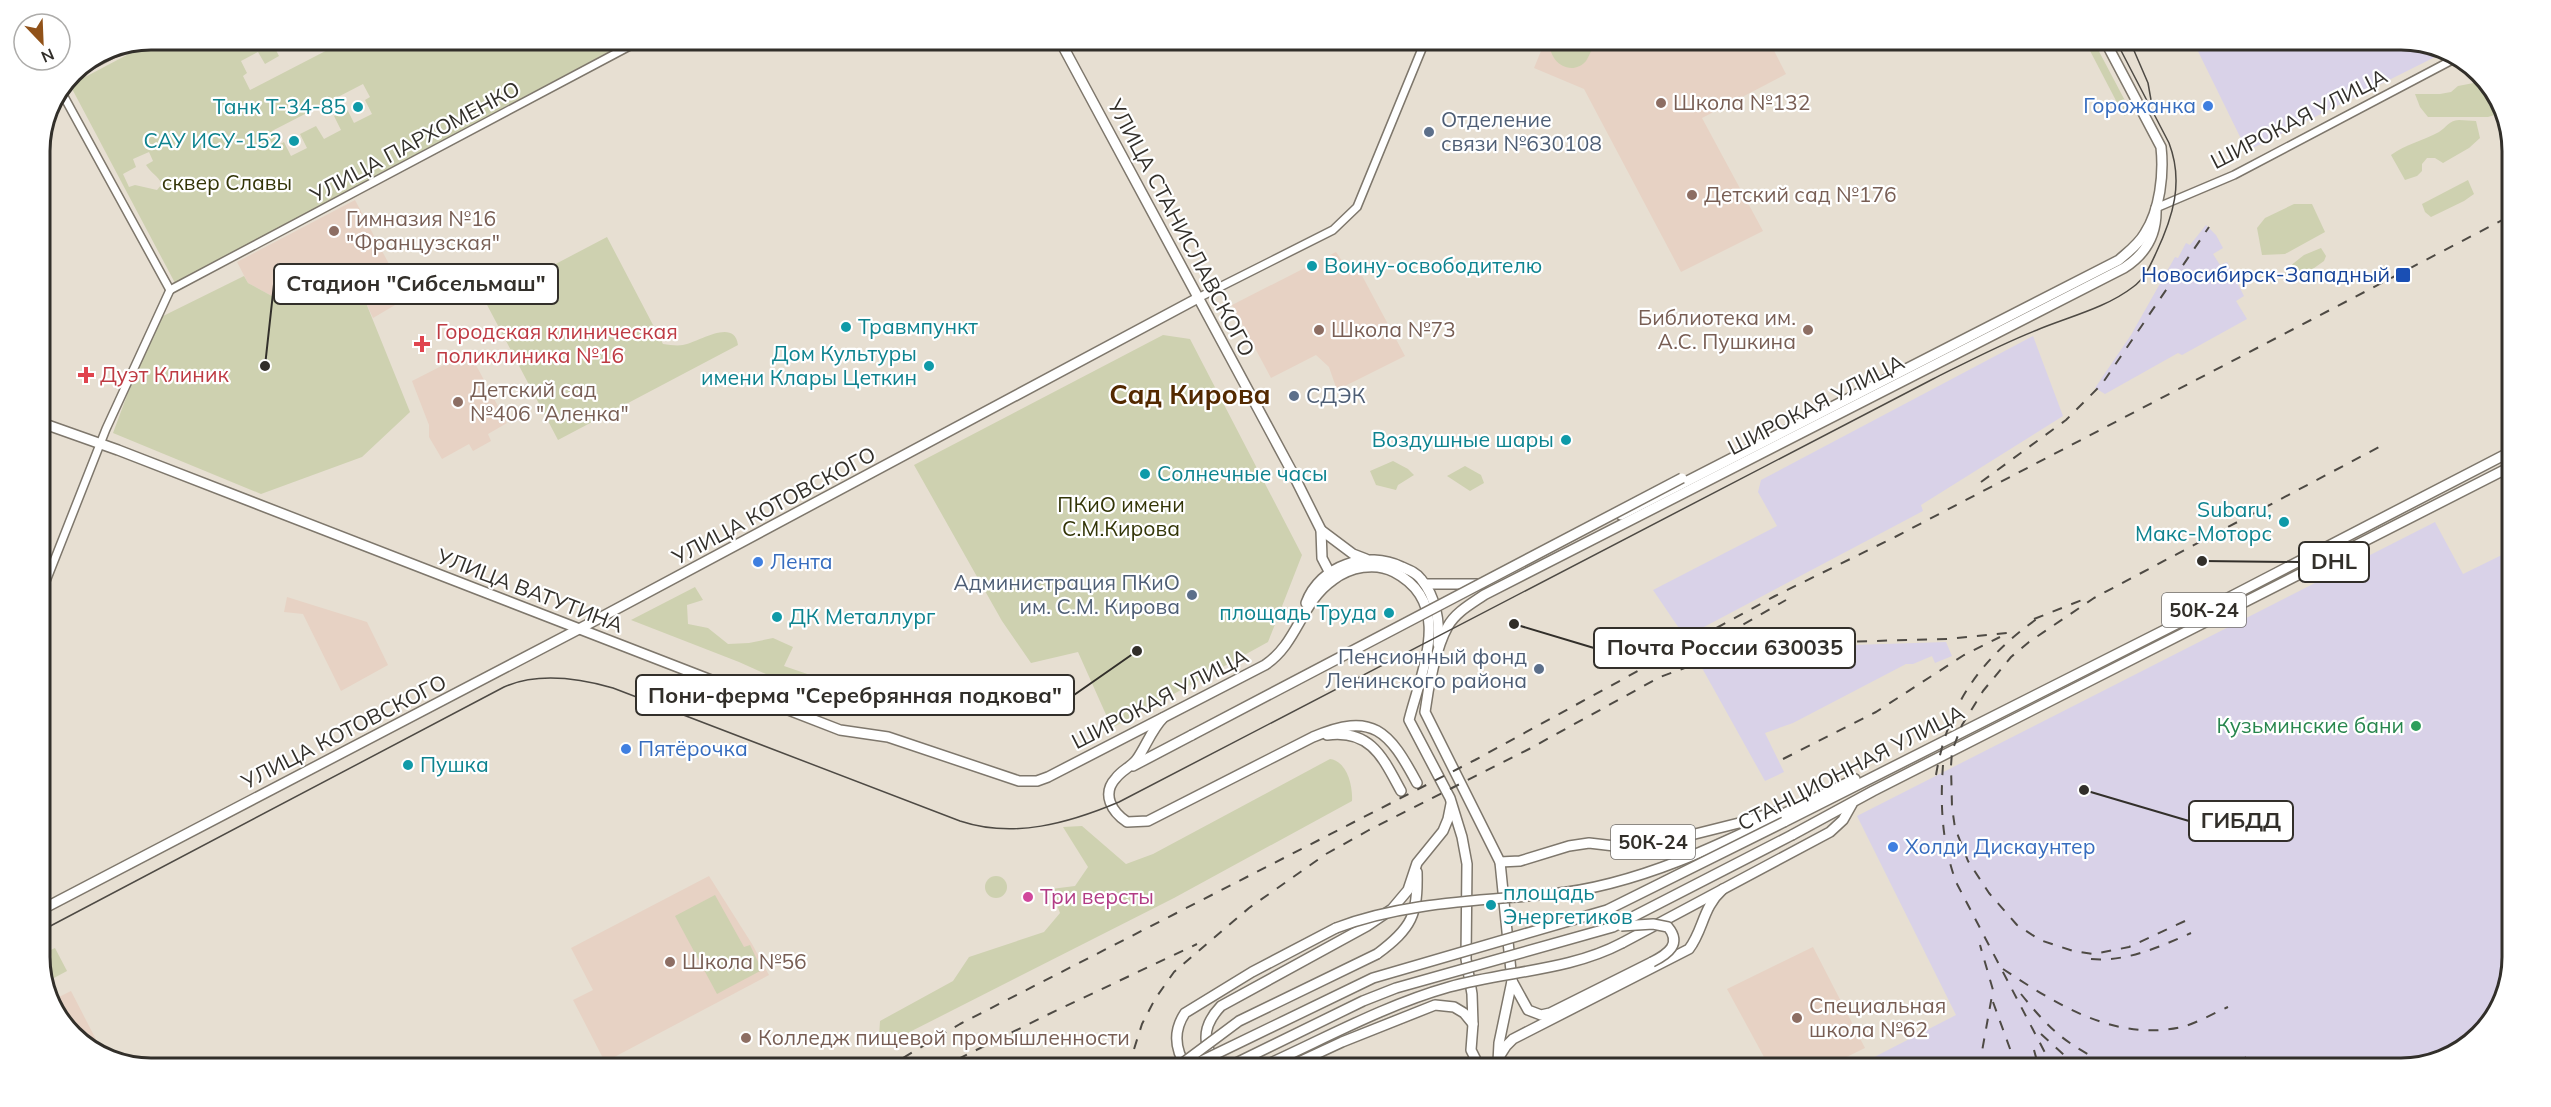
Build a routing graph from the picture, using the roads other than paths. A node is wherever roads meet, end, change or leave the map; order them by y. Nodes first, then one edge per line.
1 (622, 50) edge
2 (1065, 50) edge
3 (1421, 50) edge
4 (2110, 50) edge
5 (2449, 62) edge
6 (64, 97) edge
7 (2156, 208) junction
8 (170, 290) junction
9 (1198, 298) junction
10 (50, 426) edge
11 (101, 444) junction
12 (2501, 456) edge
13 (1714, 467) junction
14 (2501, 471) edge
15 (1321, 530) junction
16 (1366, 559) junction
17 (50, 572) edge
18 (1331, 576) junction
19 (1425, 584) junction
20 (579, 629) junction
21 (1438, 656) junction
22 (1167, 714) junction
23 (1312, 737) junction
24 (1894, 766) junction
25 (1130, 767) junction
26 (1901, 777) junction
27 (1011, 780) joint
28 (1417, 783) dead end
29 (1401, 791) dead end
30 (1451, 802) junction
31 (1804, 804) junction
32 (1852, 804) junction
33 (1500, 862) junction
34 (1417, 863) junction
35 (1723, 889) junction
36 (50, 905) edge
37 (1613, 927) junction
38 (1512, 981) junction
39 (1473, 1024) junction
40 (1182, 1058) edge
41 (1189, 1058) edge
42 (1208, 1058) edge
43 (1216, 1058) edge
44 (1247, 1058) edge
45 (1279, 1058) edge
46 (1308, 1058) edge
47 (1475, 1058) edge
48 (1500, 1058) edge
49 (1502, 1058) edge

1 - 8 street, УЛИЦА ПАРХОМЕНКО
2 - 9 main road, УЛИЦА СТАНИСЛАВСКОГО
3 - 9 street, УЛИЦА КОТОВСКОГО
4 - 7 main road
5 - 7 street, ШИРОКАЯ УЛИЦА
6 - 8 street
7 - 13 main road, ШИРОКАЯ УЛИЦА
7 - 21 main road, ШИРОКАЯ УЛИЦА
8 - 11 street
9 - 15 main road, УЛИЦА СТАНИСЛАВСКОГО
9 - 20 main road, УЛИЦА КОТОВСКОГО
10 - 11 main road, УЛИЦА ВАТУТИНА
11 - 17 street
11 - 20 main road, УЛИЦА ВАТУТИНА
12 - 24 main road, СТАНЦИОННАЯ УЛИЦА / 50К-24
13 - 19 main road, ШИРОКАЯ УЛИЦА
13 - 25 main road, bridge
14 - 26 main road, СТАНЦИОННАЯ УЛИЦА / 50К-24
15 - 16 main road
15 - 18 main road
16 - 18 main road
16 - 19 main road
18 - 22 main road, ШИРОКАЯ УЛИЦА
18 - 30 main road
19 - 21 main road
20 - 27 main road, УЛИЦА ВАТУТИНА
20 - 36 main road, УЛИЦА КОТОВСКОГО
21 - 33 main road
22 - 25 main road
22 - 27 main road, ШИРОКАЯ УЛИЦА
23 - 25 main road
23 - 28 main road
23 - 29 main road
24 - 26 main road
24 - 31 main road, 50К-24
24 - 42 main road, СТАНЦИОННАЯ УЛИЦА, bridge
26 - 32 main road, СТАНЦИОННАЯ УЛИЦА / 50К-24
30 - 34 main road
30 - 39 main road
31 - 33 main road, 50К-24
31 - 40 main road, bridge
32 - 35 main road, 50К-24
32 - 37 main road, СТАНЦИОННАЯ УЛИЦА, bridge
33 - 38 main road, 50К-24
34 - 41 main road, bridge
34 - 43 main road
35 - 45 main road, bridge
35 - 49 main road, 50К-24
37 - 38 main road, bridge
37 - 44 main road, СТАНЦИОННАЯ УЛИЦА, bridge
38 - 48 main road, 50К-24
39 - 46 main road
39 - 47 main road

